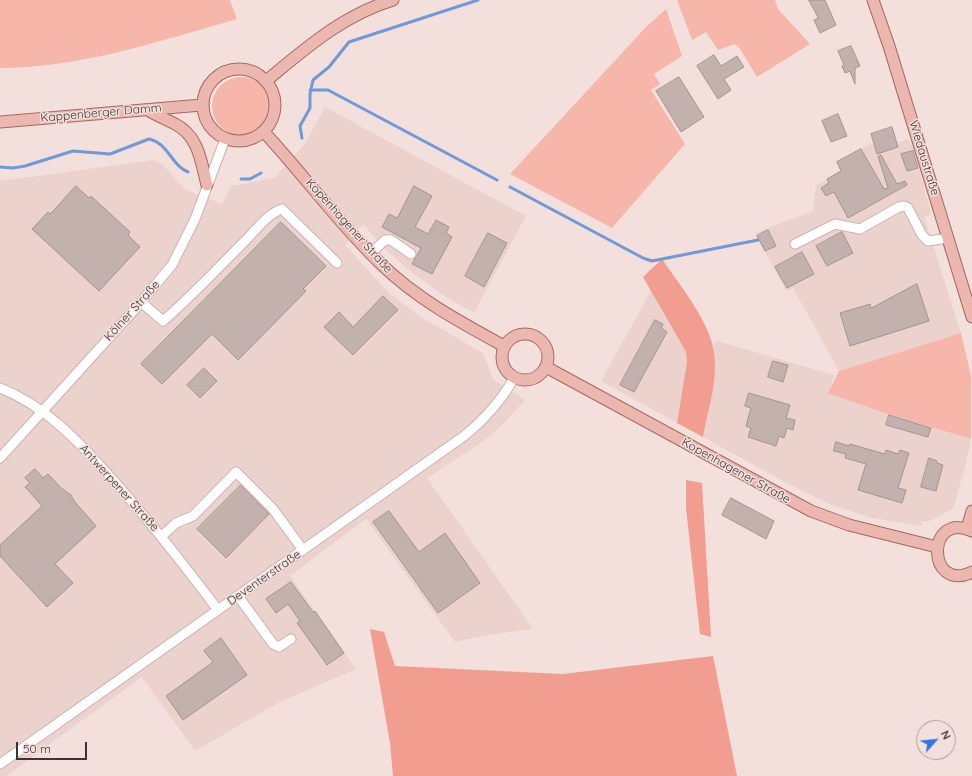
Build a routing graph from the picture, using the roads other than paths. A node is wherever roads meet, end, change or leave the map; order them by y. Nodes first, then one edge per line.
1 (393, 0) edge
2 (873, 0) edge
3 (266, 81) junction
4 (202, 106) junction
5 (148, 110) junction
6 (0, 122) edge
7 (264, 132) junction
8 (225, 140) junction
9 (206, 185) junction
10 (948, 238) junction
11 (796, 244) dead end
12 (370, 254) junction
13 (411, 254) dead end
14 (337, 263) dead end
15 (142, 302) junction
16 (972, 317) edge
17 (504, 346) junction
18 (546, 367) junction
19 (514, 378) junction
20 (0, 388) edge
21 (41, 410) junction
22 (0, 458) edge
23 (972, 511) edge
24 (970, 530) edge
25 (162, 536) junction
26 (937, 547) junction
27 (303, 550) junction
28 (972, 572) edge
29 (238, 596) junction
30 (218, 610) junction
31 (291, 638) dead end
32 (0, 764) edge

1 - 3 main road
2 - 10 main road, Wiedaustraße
3 - 4 main road
3 - 7 main road
4 - 5 main road, Kappenberger Damm
4 - 8 main road
5 - 6 main road, Kappenberger Damm
5 - 9 main road
7 - 8 main road
7 - 12 main road, Kopenhagener Straße
8 - 9 street, Kölner Straße
9 - 15 street, Kölner Straße
10 - 11 street
10 - 16 main road, Wiedaustraße
12 - 13 street
12 - 17 main road, Kopenhagener Straße
14 - 15 street
15 - 21 street, Kölner Straße
17 - 18 main road
17 - 19 main road
18 - 19 main road
18 - 26 main road, Kopenhagener Straße
19 - 27 street, Deventerstraße
20 - 21 street, Antwerpener Straße
21 - 22 street, Kölner Straße
21 - 25 street, Antwerpener Straße
23 - 24 main road
24 - 26 main road
25 - 27 street
25 - 30 street, Antwerpener Straße
26 - 28 main road
27 - 29 street, Deventerstraße
29 - 30 street, Deventerstraße
29 - 31 street
30 - 32 street, Deventerstraße

